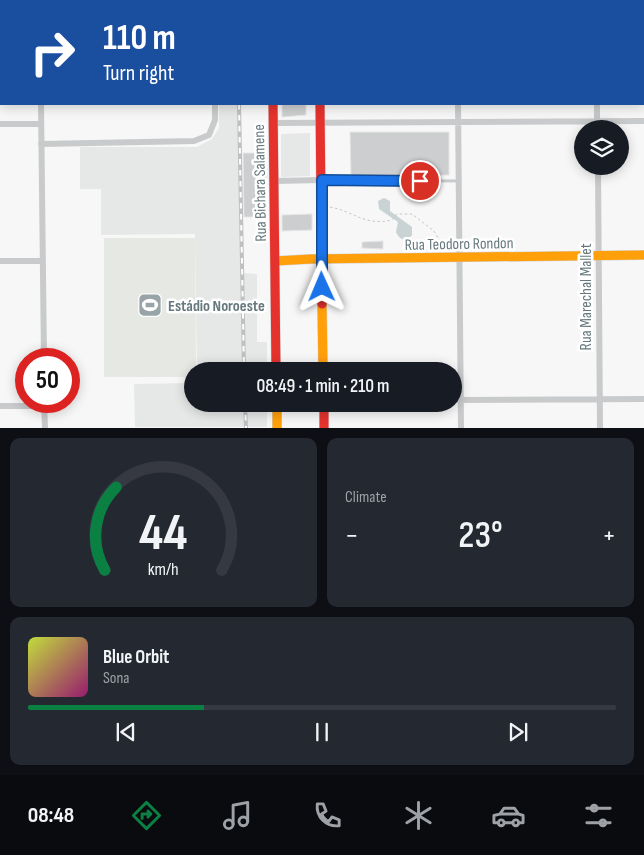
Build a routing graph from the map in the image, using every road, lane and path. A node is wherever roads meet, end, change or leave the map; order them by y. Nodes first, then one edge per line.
1 (41, 105) edge
2 (215, 105) edge
3 (273, 105) edge
4 (320, 105) edge
5 (458, 105) edge
6 (597, 105) edge
7 (597, 120) edge
8 (644, 121) edge
9 (629, 122) edge
10 (273, 123) junction
11 (458, 123) junction
12 (0, 124) edge
13 (41, 124) junction
14 (320, 124) junction
15 (574, 125) edge
16 (42, 144) junction
17 (598, 175) edge
18 (322, 180) junction
19 (274, 181) junction
20 (459, 181) junction
21 (322, 205) junction
22 (441, 243) dead end
23 (644, 255) edge
24 (599, 256) junction
25 (460, 258) junction
26 (322, 260) junction
27 (0, 261) edge
28 (42, 261) junction
29 (275, 261) junction
30 (44, 348) edge
31 (276, 362) edge
32 (323, 362) edge
33 (461, 362) edge
34 (600, 399) junction
35 (644, 399) edge
36 (462, 400) edge
37 (15, 405) edge
38 (0, 406) edge
39 (277, 412) edge
40 (324, 412) edge
41 (461, 412) edge
42 (45, 413) edge
43 (45, 428) edge
44 (277, 428) edge
45 (324, 428) edge
46 (461, 428) edge
47 (600, 428) edge

1 - 13 street
2 - 16 street
3 - 10 main road, Rua Bichara Salamene
4 - 14 main road
5 - 11 street
6 - 7 street
8 - 9 street
10 - 14 street
10 - 19 main road, Rua Bichara Salamene
11 - 14 street
11 - 15 street
11 - 20 street
12 - 13 street
13 - 16 street
14 - 18 main road
16 - 28 street
17 - 24 street, Rua Marechal Mallet
18 - 19 street
18 - 20 lane
18 - 21 main road
19 - 29 main road, Rua Bichara Salamene
20 - 25 street
21 - 22 path
21 - 26 main road
23 - 24 main road, Rua Teodoro Rondon
24 - 25 main road, Rua Teodoro Rondon
24 - 34 street, Rua Marechal Mallet
25 - 26 main road, Rua Teodoro Rondon
25 - 33 street
26 - 29 main road, Rua Teodoro Rondon
26 - 32 main road
27 - 28 street
28 - 30 street
29 - 31 main road, Rua Bichara Salamene
34 - 35 street
34 - 36 street
34 - 47 street, Rua Marechal Mallet
37 - 38 street
39 - 44 main road
40 - 45 main road
41 - 46 street
42 - 43 street

